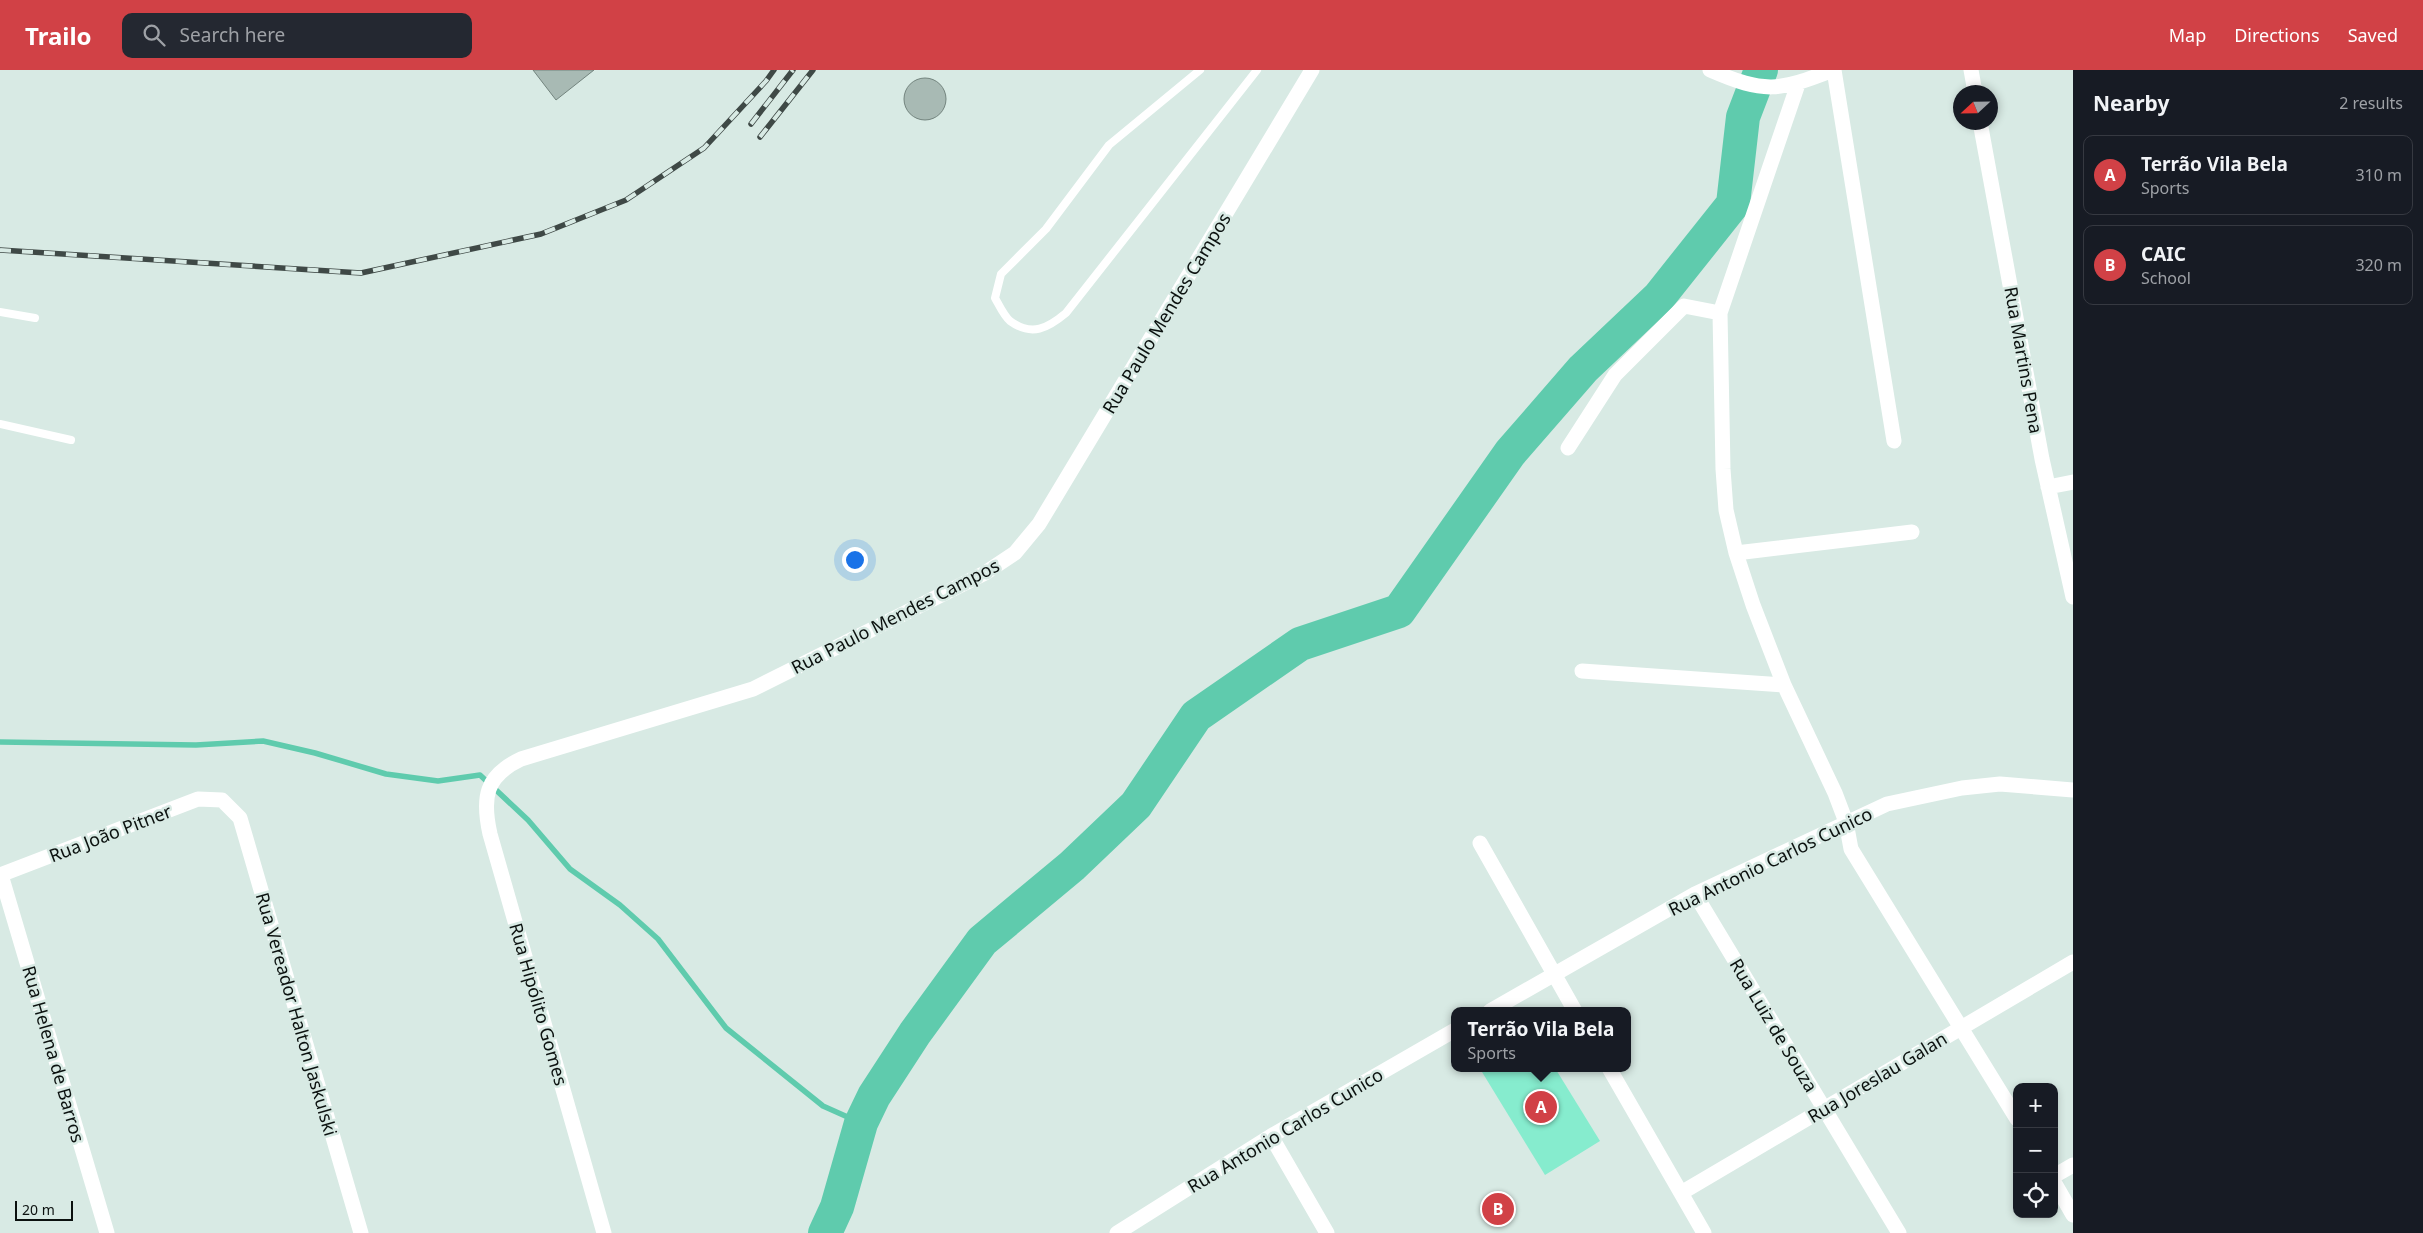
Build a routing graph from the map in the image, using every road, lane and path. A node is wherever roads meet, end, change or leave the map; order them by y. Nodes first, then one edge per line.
1 (1200, 70) edge
2 (1247, 70) edge
3 (1312, 70) edge
4 (1710, 70) edge
5 (1834, 70) edge
6 (1971, 70) edge
7 (1256, 71) edge
8 (1798, 84) junction
9 (1974, 85) edge
10 (1981, 130) edge
11 (0, 312) edge
12 (1720, 313) junction
13 (35, 318) dead end
14 (0, 424) edge
15 (71, 440) dead end
16 (1894, 441) dead end
17 (1568, 448) dead end
18 (2073, 482) edge
19 (2048, 487) junction
20 (1912, 532) dead end
21 (1736, 553) junction
22 (2073, 597) edge
23 (1582, 671) dead end
24 (1784, 685) junction
25 (496, 776) joint
26 (2073, 790) edge
27 (222, 800) joint
28 (1846, 822) junction
29 (1480, 843) dead end
30 (0, 875) edge
31 (1695, 894) junction
32 (2073, 962) edge
33 (1555, 975) junction
34 (1497, 1007) edge
35 (1573, 1007) edge
36 (1962, 1026) junction
37 (1451, 1032) edge
38 (1611, 1072) edge
39 (1824, 1108) junction
40 (2013, 1112) edge
41 (1271, 1136) junction
42 (2073, 1165) edge
43 (2058, 1174) edge
44 (2058, 1189) edge
45 (1681, 1193) junction
46 (2073, 1215) edge
47 (1121, 1232) edge
48 (107, 1233) edge
49 (361, 1233) edge
50 (604, 1233) edge
51 (1327, 1233) edge
52 (1704, 1233) edge
53 (1899, 1233) edge

1 - 7 lane
2 - 7 lane
3 - 25 street, Rua Paulo Mendes Campos
4 - 8 street
5 - 8 street
5 - 16 street
6 - 9 street
8 - 12 street
10 - 19 street, Rua Martins Pena
11 - 13 lane
12 - 17 street
12 - 21 street
14 - 15 lane
18 - 19 street
19 - 22 street, Rua Martins Pena
20 - 21 street
21 - 24 street
23 - 24 street
24 - 28 street
25 - 50 street, Rua Hipólito Gomes
26 - 28 street, Rua Antonio Carlos Cunico
27 - 30 street, Rua João Pitner
27 - 49 street, Rua Vereador Halton Jaskulski
28 - 31 street, Rua Antonio Carlos Cunico
28 - 36 street
29 - 33 street
30 - 48 street, Rua Helena de Barros
31 - 33 street, Rua Antonio Carlos Cunico
31 - 39 street, Rua Luiz de Souza
32 - 36 street, Rua Joreslau Galan
33 - 34 street, Rua Antonio Carlos Cunico
33 - 35 street
36 - 39 street, Rua Joreslau Galan
36 - 40 street
37 - 41 street, Rua Antonio Carlos Cunico
38 - 45 street
39 - 45 street, Rua Joreslau Galan
39 - 53 street, Rua Luiz de Souza
41 - 47 street, Rua Antonio Carlos Cunico
41 - 51 street
42 - 43 street
44 - 46 street
45 - 52 street

